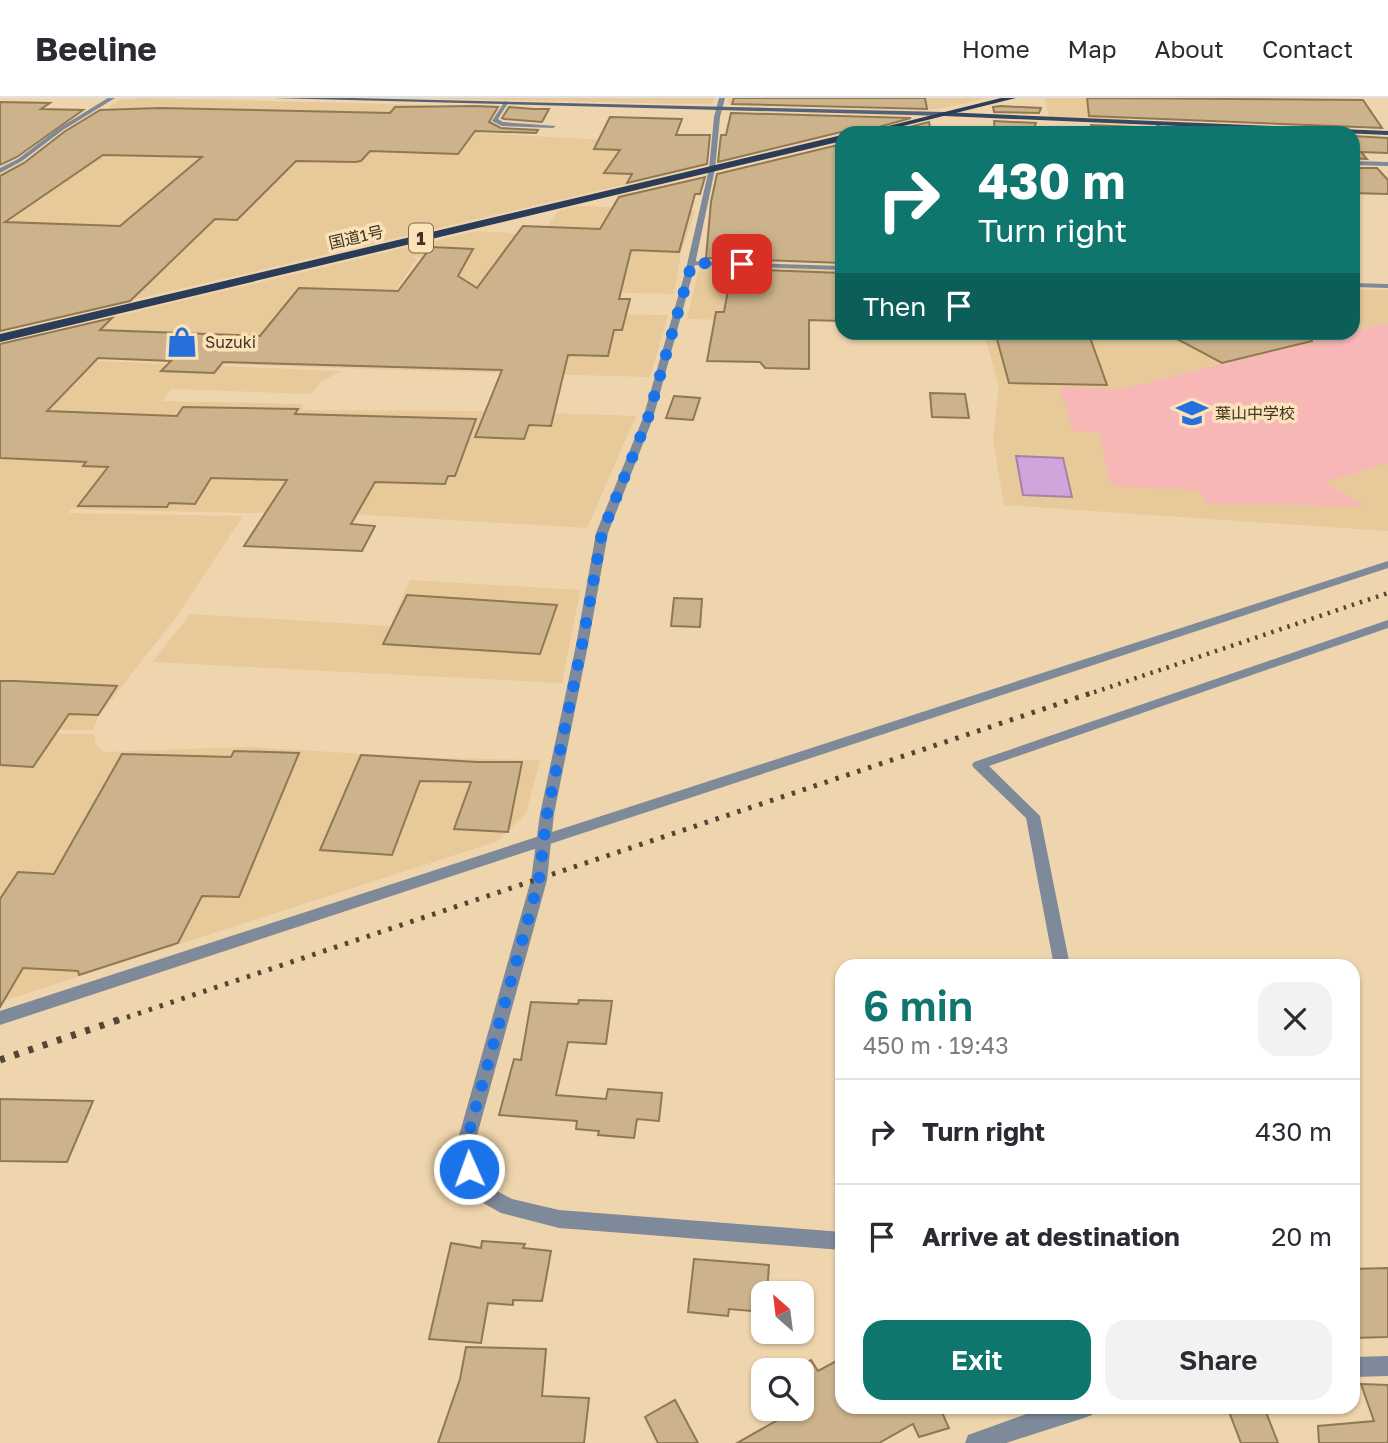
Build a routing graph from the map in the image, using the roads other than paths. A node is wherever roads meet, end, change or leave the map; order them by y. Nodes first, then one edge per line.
1 (111, 98) edge
2 (276, 98) edge
3 (722, 98) edge
4 (1012, 98) edge
5 (331, 99) edge
6 (505, 103) junction
7 (719, 108) junction
8 (945, 114) junction
9 (1158, 123) junction
10 (553, 126) dead end
11 (894, 126) edge
12 (1159, 126) edge
13 (1227, 126) edge
14 (1360, 132) edge
15 (1388, 133) edge
16 (835, 140) edge
17 (1360, 163) edge
18 (1388, 164) edge
19 (712, 169) junction
20 (0, 171) edge
21 (692, 263) junction
22 (835, 268) edge
23 (1360, 285) edge
24 (1388, 286) edge
25 (0, 338) edge
26 (1388, 564) edge
27 (1388, 624) edge
28 (542, 841) junction
29 (1061, 959) edge
30 (0, 1018) edge
31 (835, 1240) edge
32 (1388, 1366) edge
33 (1360, 1367) edge
34 (1058, 1414) edge
35 (976, 1443) edge

1 - 20 street
2 - 5 main road
3 - 7 street
4 - 8 highway
5 - 6 main road
6 - 7 main road
6 - 10 street
7 - 8 main road
7 - 19 street
8 - 9 main road
8 - 11 highway
9 - 12 street
9 - 13 main road
14 - 15 main road
16 - 19 highway, 国道1号 / 1
17 - 18 street
19 - 21 street
19 - 25 highway, 国道1号 / 1
21 - 22 street
21 - 28 street
23 - 24 street
26 - 28 street
27 - 29 street
28 - 30 street
28 - 31 street
32 - 33 street
34 - 35 street

